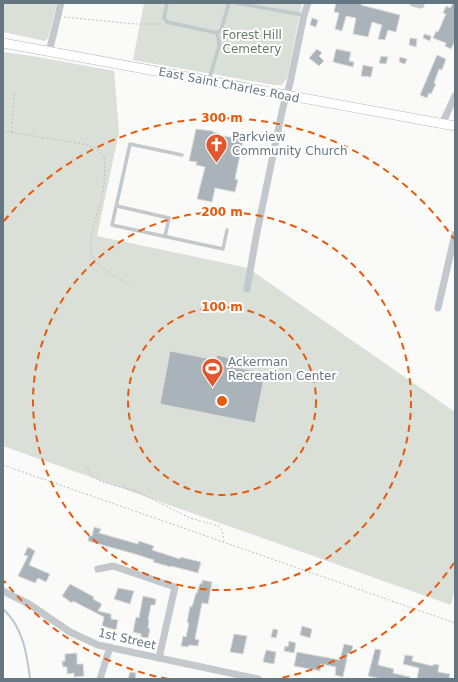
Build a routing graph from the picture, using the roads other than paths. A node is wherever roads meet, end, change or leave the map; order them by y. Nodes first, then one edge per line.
1 (61, 3) edge
2 (167, 3) edge
3 (229, 3) edge
4 (236, 3) edge
5 (308, 3) edge
6 (413, 3) edge
7 (421, 6) dead end
8 (304, 15) junction
9 (217, 34) junction
10 (3, 43) edge
11 (49, 52) junction
12 (209, 81) junction
13 (286, 96) junction
14 (455, 96) edge
15 (442, 124) junction
16 (455, 126) edge
17 (182, 155) dead end
18 (116, 206) junction
19 (228, 230) dead end
20 (455, 234) edge
21 (165, 236) junction
22 (247, 289) dead end
23 (438, 308) dead end
24 (98, 568) dead end
25 (3, 591) edge
26 (110, 647) junction
27 (159, 658) junction
28 (100, 679) edge
29 (258, 679) edge

1 - 11 street
2 - 9 lane
3 - 9 lane
4 - 8 lane
5 - 8 street
6 - 7 street
8 - 13 street
9 - 12 lane
10 - 11 main road, East Saint Charles Road
11 - 12 main road, East Saint Charles Road
12 - 13 main road, East Saint Charles Road
13 - 15 main road, East Saint Charles Road
13 - 22 street
14 - 15 street
15 - 16 main road, East Saint Charles Road
17 - 18 lane
18 - 21 lane
18 - 21 lane
19 - 21 lane
20 - 23 street
24 - 27 street
25 - 26 street, 1st Street
26 - 27 street, 1st Street
26 - 28 street
27 - 29 street, 1st Street

